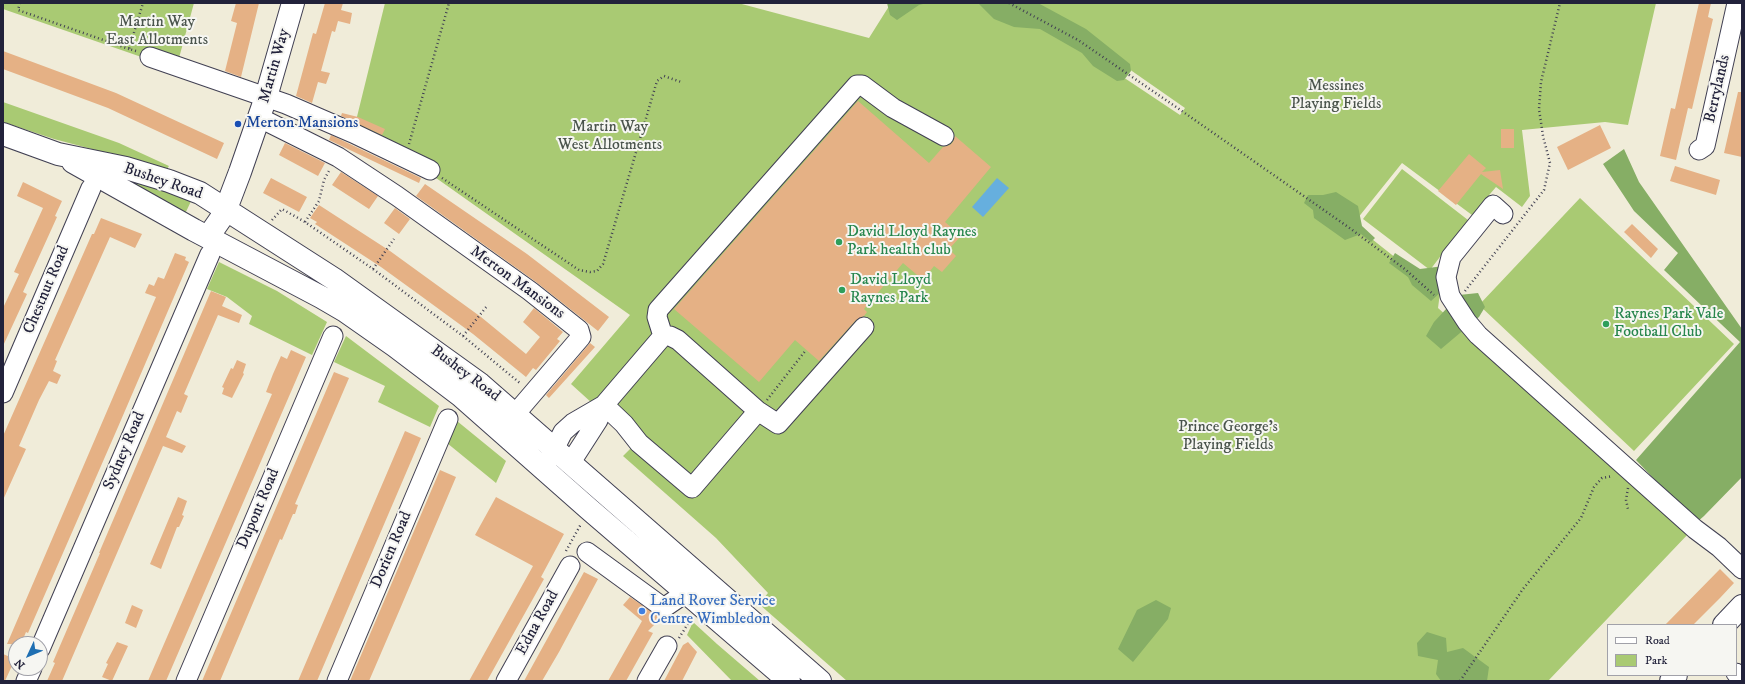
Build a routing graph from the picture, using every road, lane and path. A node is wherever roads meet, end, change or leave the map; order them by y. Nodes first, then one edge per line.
1 (20, 3) edge
2 (143, 3) edge
3 (293, 3) edge
4 (449, 3) edge
5 (1010, 3) edge
6 (1560, 3) edge
7 (1737, 3) edge
8 (129, 49) junction
9 (150, 57) joint
10 (680, 82) dead end
11 (266, 97) junction
12 (260, 118) junction
13 (3, 134) edge
14 (944, 136) dead end
15 (1543, 136) dead end
16 (1699, 150) dead end
17 (58, 154) junction
18 (338, 157) junction
19 (402, 157) junction
20 (430, 170) joint
21 (91, 188) dead end
22 (225, 211) junction
23 (1503, 214) dead end
24 (272, 220) dead end
25 (305, 222) junction
26 (394, 239) dead end
27 (209, 245) junction
28 (373, 269) junction
29 (298, 284) junction
30 (1436, 297) dead end
31 (487, 306) dead end
32 (864, 327) dead end
33 (333, 336) dead end
34 (463, 336) junction
35 (663, 336) junction
36 (806, 350) dead end
37 (3, 393) edge
38 (533, 394) junction
39 (604, 405) junction
40 (758, 411) junction
41 (516, 413) junction
42 (448, 419) dead end
43 (555, 448) junction
44 (571, 462) junction
45 (544, 470) junction
46 (1631, 471) junction
47 (585, 519) dead end
48 (587, 552) dead end
49 (570, 566) joint
50 (1742, 569) edge
51 (687, 592) junction
52 (1742, 606) edge
53 (693, 614) dead end
54 (1725, 624) edge
55 (45, 636) edge
56 (667, 646) joint
57 (186, 681) edge
58 (337, 681) edge
59 (506, 681) edge
60 (647, 681) edge
61 (789, 681) edge
62 (820, 681) edge
63 (1460, 681) edge

1 - 8 path
2 - 8 path
3 - 11 main road, Martin Way
4 - 19 path
5 - 30 path
6 - 15 path
7 - 16 street, Berrylands
8 - 9 path
9 - 11 street
10 - 20 path
11 - 12 main road, Martin Way
11 - 19 street
12 - 18 street, Merton Mansions
12 - 22 main road, Martin Way
13 - 17 main road, Bushey Road
14 - 35 street
17 - 22 main road, Bushey Road
17 - 27 main road, Bushey Road
18 - 25 path
18 - 38 street, Merton Mansions
19 - 20 street
21 - 37 street, Chestnut Road
22 - 27 main road, Martin Way
22 - 29 main road, Bushey Road
22 - 41 main road, Bushey Road
23 - 46 street
24 - 25 path
25 - 28 path
26 - 28 path
27 - 29 main road, Bushey Road
27 - 55 street, Sydney Road
28 - 34 path
29 - 45 main road, Bushey Road
31 - 34 path
32 - 40 street
33 - 57 street, Dupont Road
34 - 38 path
35 - 39 street
35 - 40 street
36 - 40 path
38 - 41 street, Merton Mansions
39 - 40 street
39 - 43 street
39 - 44 street
41 - 43 main road, Bushey Road
42 - 58 street, Dorien Road
43 - 44 main road, Bushey Road
43 - 45 street
44 - 62 main road, Bushey Road
45 - 51 main road, Bushey Road
46 - 50 street
46 - 63 path
47 - 49 path
48 - 51 street
49 - 59 street, Edna Road
51 - 61 main road, Bushey Road
52 - 54 main road
53 - 56 path
56 - 60 street

